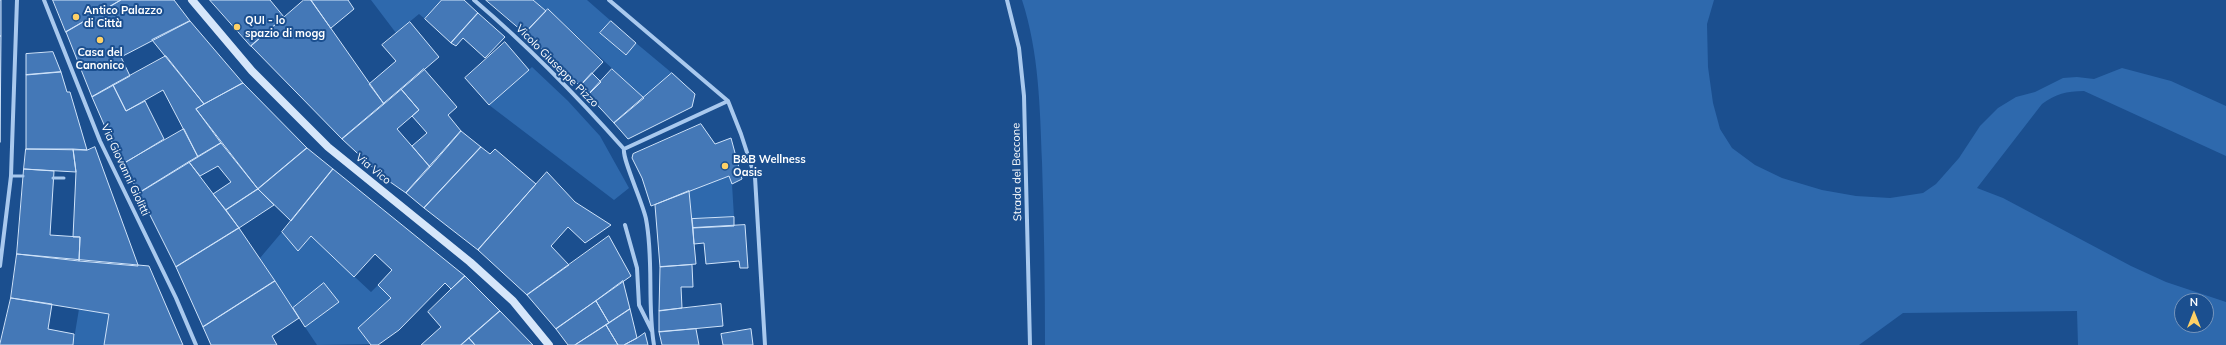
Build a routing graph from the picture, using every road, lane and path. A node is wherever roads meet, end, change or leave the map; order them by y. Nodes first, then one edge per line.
1 (17, 0) edge
2 (44, 0) edge
3 (192, 0) edge
4 (474, 0) edge
5 (609, 0) edge
6 (1007, 0) edge
7 (728, 101) junction
8 (624, 149) junction
9 (11, 176) junction
10 (23, 176) dead end
11 (53, 178) dead end
12 (64, 178) dead end
13 (625, 225) dead end
14 (0, 266) edge
15 (653, 333) junction
16 (196, 345) edge
17 (549, 345) edge
18 (654, 345) edge
19 (765, 345) edge
20 (1030, 345) edge

1 - 9 street
2 - 16 street, Via Giovanni Giolitti
3 - 17 street, Via Vico
4 - 8 street, Vicolo Giuseppe Pizzo
5 - 7 street
6 - 20 street, Strada del Beccone
7 - 8 street
7 - 19 street
8 - 15 street
9 - 10 lane
9 - 14 street
11 - 12 lane
13 - 15 street
15 - 18 street

